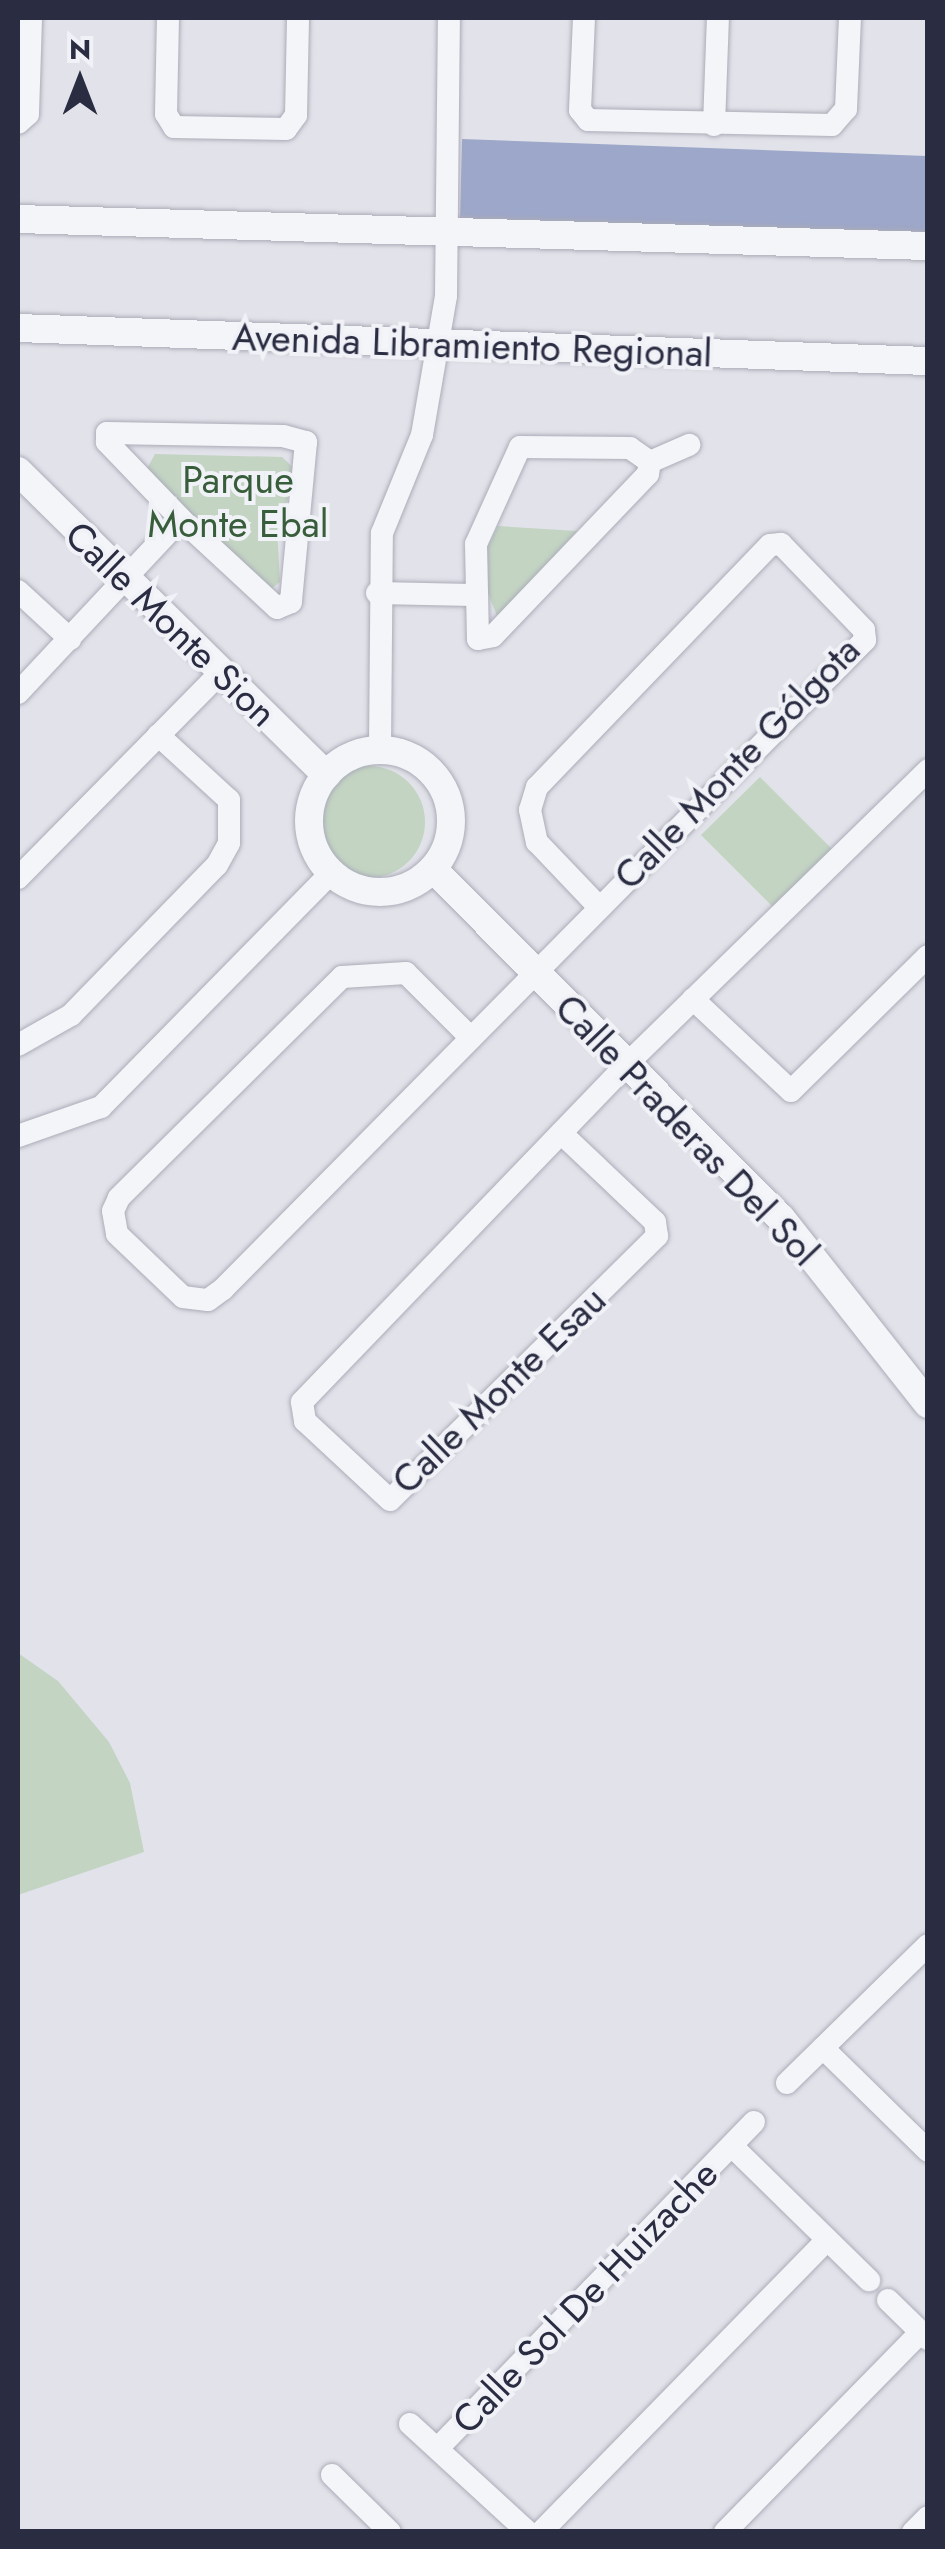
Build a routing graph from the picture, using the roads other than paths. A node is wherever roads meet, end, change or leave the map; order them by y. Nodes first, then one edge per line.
1 (31, 18) edge
2 (168, 18) edge
3 (298, 18) edge
4 (449, 18) edge
5 (584, 18) edge
6 (718, 18) edge
7 (850, 18) edge
8 (19, 123) edge
9 (714, 124) junction
10 (18, 219) edge
11 (446, 235) junction
12 (928, 246) edge
13 (18, 328) edge
14 (439, 345) junction
15 (928, 361) edge
16 (689, 445) dead end
17 (650, 462) junction
18 (18, 470) edge
19 (180, 520) junction
20 (124, 582) junction
21 (18, 592) edge
22 (377, 593) junction
23 (473, 595) junction
24 (70, 639) junction
25 (220, 673) junction
26 (18, 693) edge
27 (158, 735) junction
28 (380, 749) junction
29 (928, 770) edge
30 (326, 775) junction
31 (433, 869) junction
32 (331, 873) junction
33 (18, 878) edge
34 (599, 907) junction
35 (928, 956) edge
36 (534, 974) junction
37 (692, 999) junction
38 (471, 1038) junction
39 (18, 1044) edge
40 (624, 1066) junction
41 (562, 1133) junction
42 (18, 1136) edge
43 (928, 1404) edge
44 (928, 1945) edge
45 (823, 2048) junction
46 (788, 2083) dead end
47 (754, 2122) dead end
48 (926, 2145) edge
49 (732, 2146) junction
50 (827, 2240) junction
51 (869, 2280) dead end
52 (888, 2300) dead end
53 (924, 2336) edge
54 (410, 2424) dead end
55 (438, 2448) junction
56 (332, 2474) dead end
57 (928, 2517) edge
58 (390, 2532) edge
59 (528, 2532) edge
60 (542, 2532) edge
61 (725, 2532) edge
62 (913, 2532) edge

1 - 8 street
2 - 3 street
4 - 11 street
5 - 9 street
6 - 9 street
7 - 9 street
10 - 11 street
11 - 12 street
11 - 14 street
13 - 14 street, Avenida Libramiento Regional
14 - 15 street, Avenida Libramiento Regional
14 - 22 street
16 - 17 street
17 - 23 street
17 - 23 street
18 - 20 street, Calle Monte Sion
19 - 19 street
19 - 20 street
20 - 24 street
20 - 25 street, Calle Monte Sion
21 - 24 street
22 - 23 street
22 - 28 street
24 - 26 street
25 - 27 street
25 - 30 street, Calle Monte Sion
27 - 33 street
27 - 39 street
28 - 30 street
28 - 31 street
29 - 37 street, Calle Monte Esau
30 - 32 street
31 - 32 street
31 - 36 street, Calle Praderas Del Sol
32 - 42 street
34 - 34 street, Calle Monte Gólgota
34 - 36 street, Calle Monte Gólgota
35 - 37 street
36 - 38 street, Calle Monte Gólgota
36 - 40 street, Calle Praderas Del Sol
37 - 40 street, Calle Monte Esau
38 - 38 street, Calle Monte Gólgota
40 - 41 street, Calle Monte Esau
40 - 43 street, Calle Praderas Del Sol
41 - 41 street, Calle Monte Esau
44 - 45 street
45 - 46 street
45 - 48 street
47 - 49 street, Calle Sol De Huizache
49 - 50 street, Calle Sol De Huizache
49 - 55 street, Calle Sol De Huizache
50 - 51 street, Calle Sol De Huizache
50 - 60 street
52 - 53 street
53 - 61 street
54 - 55 street, Calle Sol De Huizache
55 - 59 street, Calle Sol De Huizache
56 - 58 street
57 - 62 street

